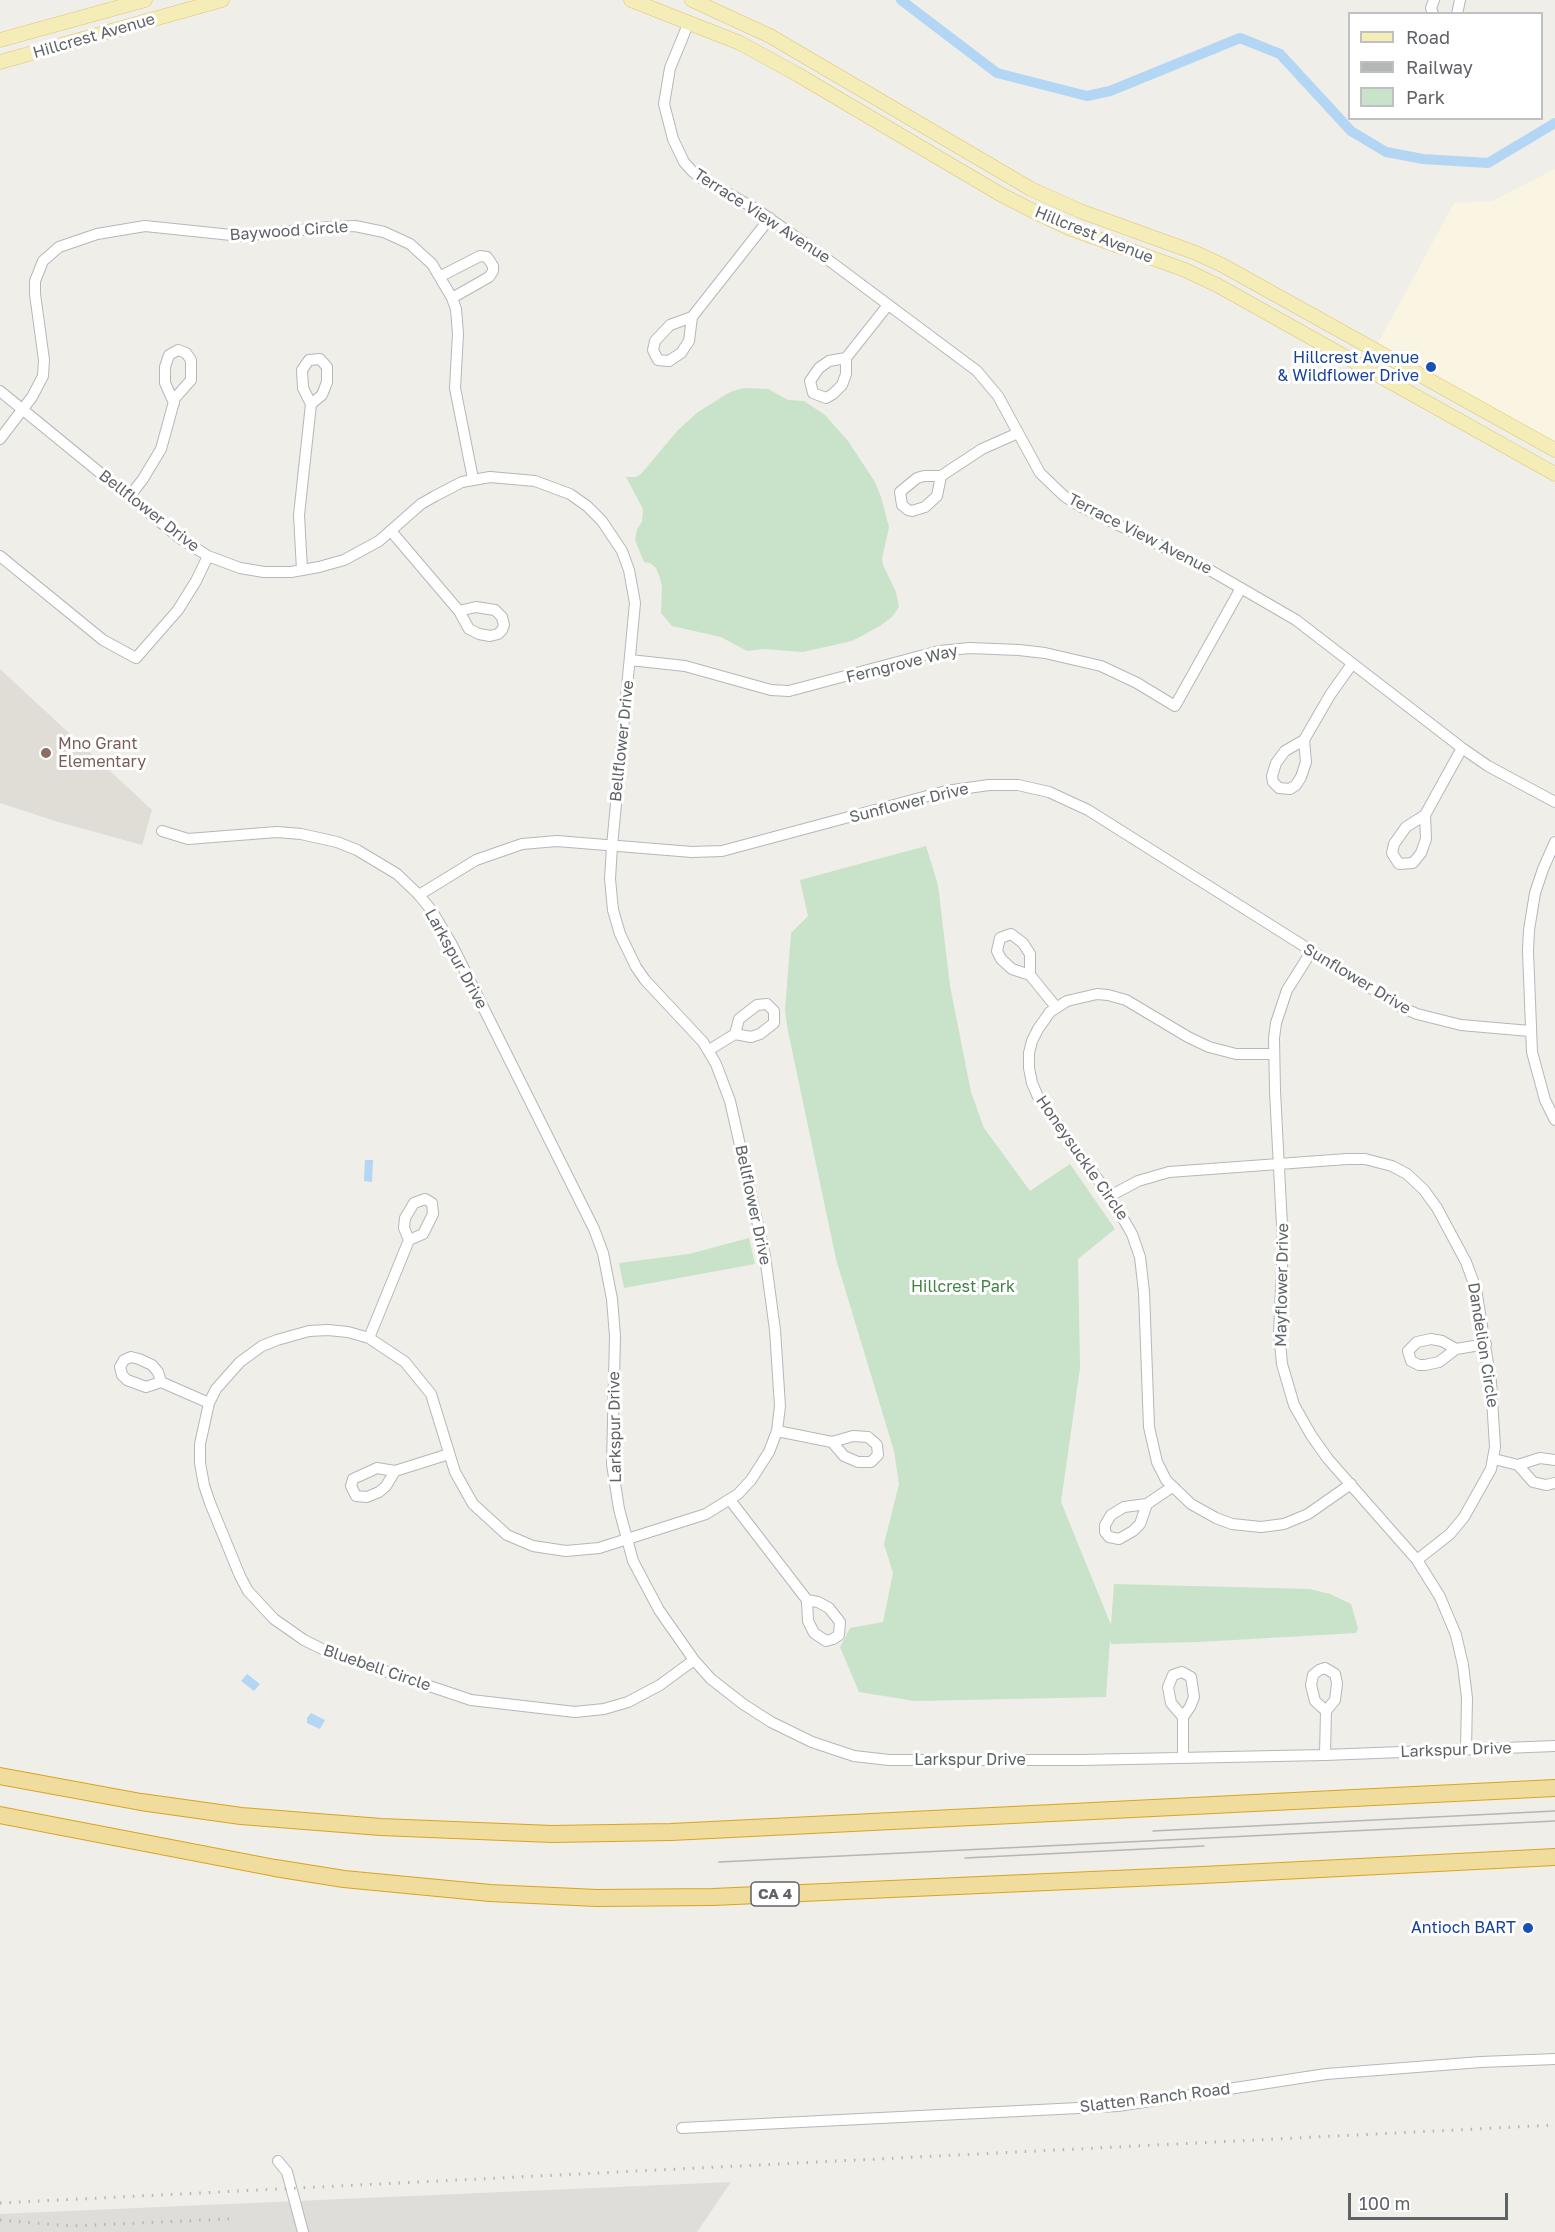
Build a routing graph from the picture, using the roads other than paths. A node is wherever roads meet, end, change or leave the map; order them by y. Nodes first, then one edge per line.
1 (145, 0) edge
2 (222, 0) edge
3 (631, 0) edge
4 (692, 0) edge
5 (689, 22) junction
6 (0, 40) edge
7 (0, 62) edge
8 (770, 218) junction
9 (441, 276) junction
10 (452, 298) junction
11 (888, 305) junction
12 (692, 317) dead end
13 (1311, 338) junction
14 (1384, 355) junction
15 (846, 358) dead end
16 (0, 391) edge
17 (174, 403) dead end
18 (311, 404) dead end
19 (23, 410) junction
20 (1018, 433) junction
21 (0, 439) edge
22 (1555, 450) edge
23 (1555, 474) edge
24 (941, 476) dead end
25 (473, 479) junction
26 (129, 497) junction
27 (391, 531) junction
28 (0, 556) edge
29 (208, 556) junction
30 (302, 570) junction
31 (1241, 588) junction
32 (459, 611) dead end
33 (630, 660) junction
34 (1352, 664) junction
35 (1304, 740) dead end
36 (1462, 748) junction
37 (1555, 802) edge
38 (1425, 815) junction
39 (162, 831) dead end
40 (1555, 842) edge
41 (612, 846) junction
42 (419, 895) junction
43 (1311, 952) junction
44 (1030, 975) dead end
45 (1056, 1007) junction
46 (1530, 1031) junction
47 (735, 1034) dead end
48 (709, 1050) junction
49 (1274, 1054) junction
50 (1555, 1120) edge
51 (1280, 1164) junction
52 (1110, 1196) junction
53 (409, 1240) dead end
54 (369, 1338) junction
55 (1486, 1344) junction
56 (1456, 1349) dead end
57 (161, 1383) dead end
58 (209, 1403) junction
59 (777, 1431) junction
60 (832, 1442) dead end
61 (449, 1454) junction
62 (1494, 1460) junction
63 (1555, 1460) edge
64 (1518, 1465) junction
65 (395, 1472) dead end
66 (1350, 1484) junction
67 (1555, 1484) edge
68 (1172, 1487) junction
69 (730, 1500) junction
70 (1147, 1504) dead end
71 (626, 1540) junction
72 (1416, 1560) junction
73 (807, 1600) dead end
74 (694, 1660) junction
75 (1326, 1711) dead end
76 (1183, 1717) dead end
77 (1555, 1746) edge
78 (1466, 1750) junction
79 (1325, 1755) junction
80 (1183, 1758) junction
81 (0, 1776) edge
82 (1555, 1788) edge
83 (0, 1815) edge
84 (1555, 1857) edge
85 (1555, 2059) edge
86 (682, 2128) dead end
87 (278, 2161) dead end
88 (303, 2232) edge

1 - 6 main road, Hillcrest Avenue
2 - 7 main road, Hillcrest Avenue
3 - 5 main road, Hillcrest Avenue
4 - 14 main road, Hillcrest Avenue
5 - 8 street, Terrace View Avenue
5 - 13 main road, Hillcrest Avenue
8 - 11 street, Terrace View Avenue
8 - 12 street
9 - 10 street, Baywood Circle
9 - 10 street
9 - 19 street, Baywood Circle
10 - 25 street, Baywood Circle
11 - 15 street
11 - 20 street, Terrace View Avenue
13 - 14 main road
13 - 23 main road, Hillcrest Avenue
14 - 22 main road, Hillcrest Avenue
16 - 19 street, Bellflower Drive
17 - 26 street
18 - 30 street
19 - 21 street, Baywood Circle
19 - 26 street, Bellflower Drive
20 - 24 street
20 - 31 street, Terrace View Avenue
25 - 27 street, Bellflower Drive
25 - 33 street, Bellflower Drive
26 - 29 street, Bellflower Drive
27 - 30 street, Bellflower Drive
27 - 32 street
28 - 29 street
29 - 30 street, Bellflower Drive
31 - 33 street, Ferngrove Way
31 - 34 street, Terrace View Avenue
33 - 41 street, Bellflower Drive
34 - 35 street
34 - 36 street, Terrace View Avenue
36 - 37 street, Terrace View Avenue
36 - 38 street
38 - 38 street
39 - 42 street, Larkspur Drive
40 - 46 street
41 - 42 street, Sunflower Drive
41 - 43 street, Sunflower Drive
41 - 48 street, Bellflower Drive
42 - 71 street, Larkspur Drive
43 - 46 street, Sunflower Drive
43 - 49 street, Mayflower Drive
44 - 45 street
45 - 49 street
45 - 52 street, Honeysuckle Circle
46 - 50 street
47 - 48 street
48 - 59 street, Bellflower Drive
49 - 51 street, Mayflower Drive
51 - 52 street, Dandelion Circle
51 - 55 street, Dandelion Circle
51 - 66 street, Mayflower Drive
52 - 68 street, Honeysuckle Circle
53 - 54 street
54 - 58 street, Bluebell Circle
54 - 61 street, Bluebell Circle
55 - 56 street
55 - 62 street, Dandelion Circle
57 - 58 street
58 - 74 street, Bluebell Circle
59 - 60 street
59 - 69 street, Bellflower Drive
61 - 65 street
61 - 71 street, Bluebell Circle
62 - 64 street
62 - 72 street, Dandelion Circle
63 - 64 street
64 - 67 street
66 - 68 street, Honeysuckle Circle
66 - 72 street, Mayflower Drive
68 - 70 street
69 - 71 street, Bellflower Drive
69 - 73 street
71 - 74 street, Larkspur Drive
72 - 78 street, Mayflower Drive
74 - 80 street, Larkspur Drive
75 - 79 street
76 - 80 street
77 - 78 street, Larkspur Drive
78 - 79 street, Larkspur Drive
79 - 80 street, Larkspur Drive
81 - 82 highway
83 - 84 highway, CA 4
85 - 86 street, Slatten Ranch Road
87 - 88 street

